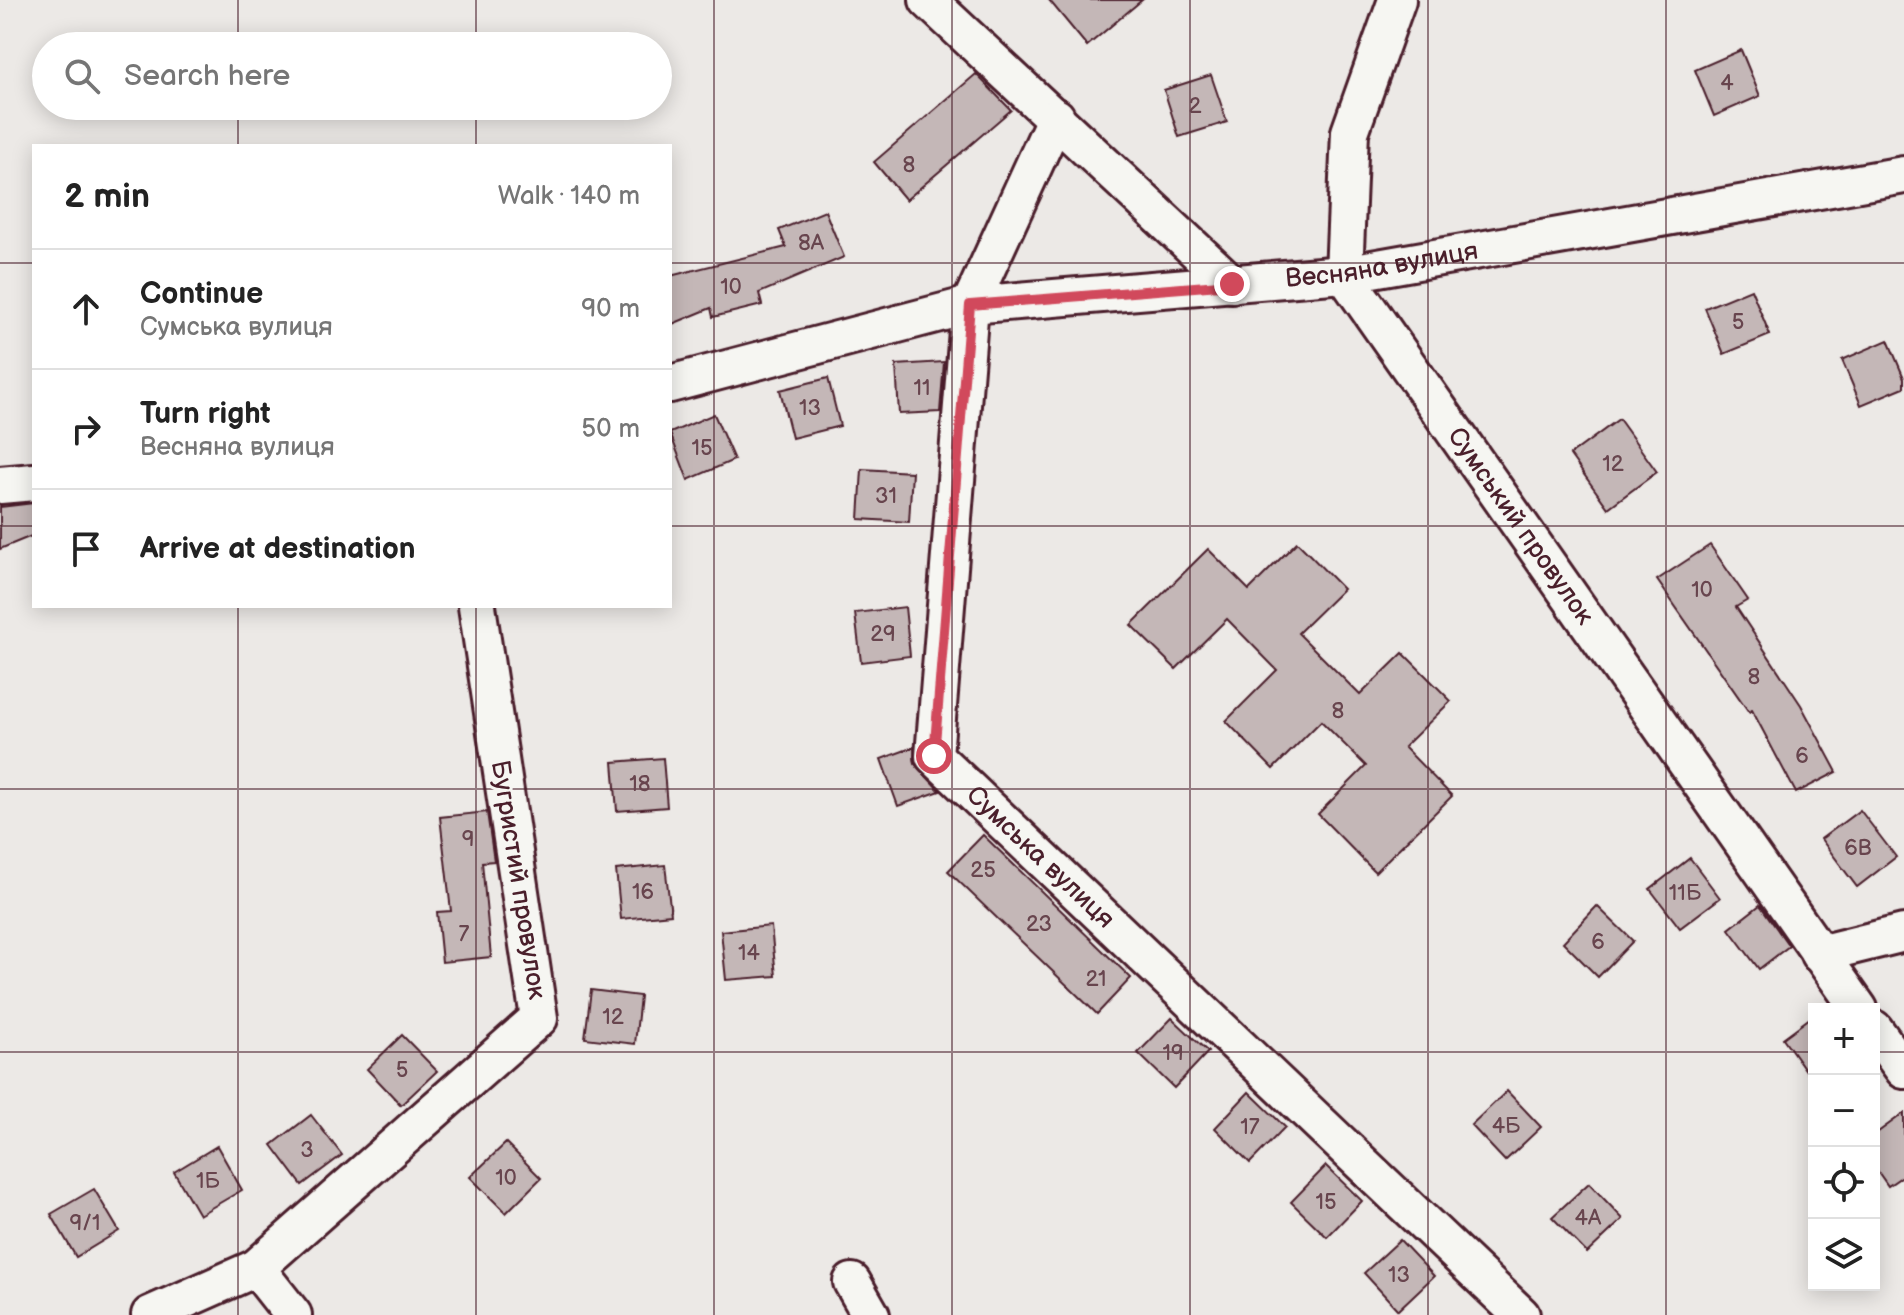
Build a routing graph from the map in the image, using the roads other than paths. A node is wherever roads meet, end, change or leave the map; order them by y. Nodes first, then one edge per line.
1 (928, 0) edge
2 (1397, 0) edge
3 (1056, 117) junction
4 (1904, 175) edge
5 (1344, 274) junction
6 (1232, 284) junction
7 (970, 305) junction
8 (672, 383) edge
9 (32, 482) edge
10 (0, 485) edge
11 (477, 608) edge
12 (1904, 933) edge
13 (1819, 954) junction
14 (1855, 1003) edge
15 (1880, 1037) edge
16 (1904, 1070) edge
17 (256, 1268) junction
18 (852, 1282) dead end
19 (150, 1315) edge
20 (293, 1315) edge
21 (871, 1315) edge
22 (1521, 1315) edge

1 - 3 street
2 - 5 street
3 - 6 street
3 - 7 street, Сумська вулиця
4 - 5 street, Весняна вулиця
5 - 6 street, Весняна вулиця
5 - 13 street, Сумський провулок
6 - 7 street, Весняна вулиця
7 - 8 street, Весняна вулиця
7 - 22 street, Сумська вулиця
9 - 10 street
11 - 17 street, Бугристий провулок
12 - 13 street
13 - 14 street, Сумський провулок
15 - 16 street
17 - 19 street, Бугристий провулок
17 - 20 street
18 - 21 street

